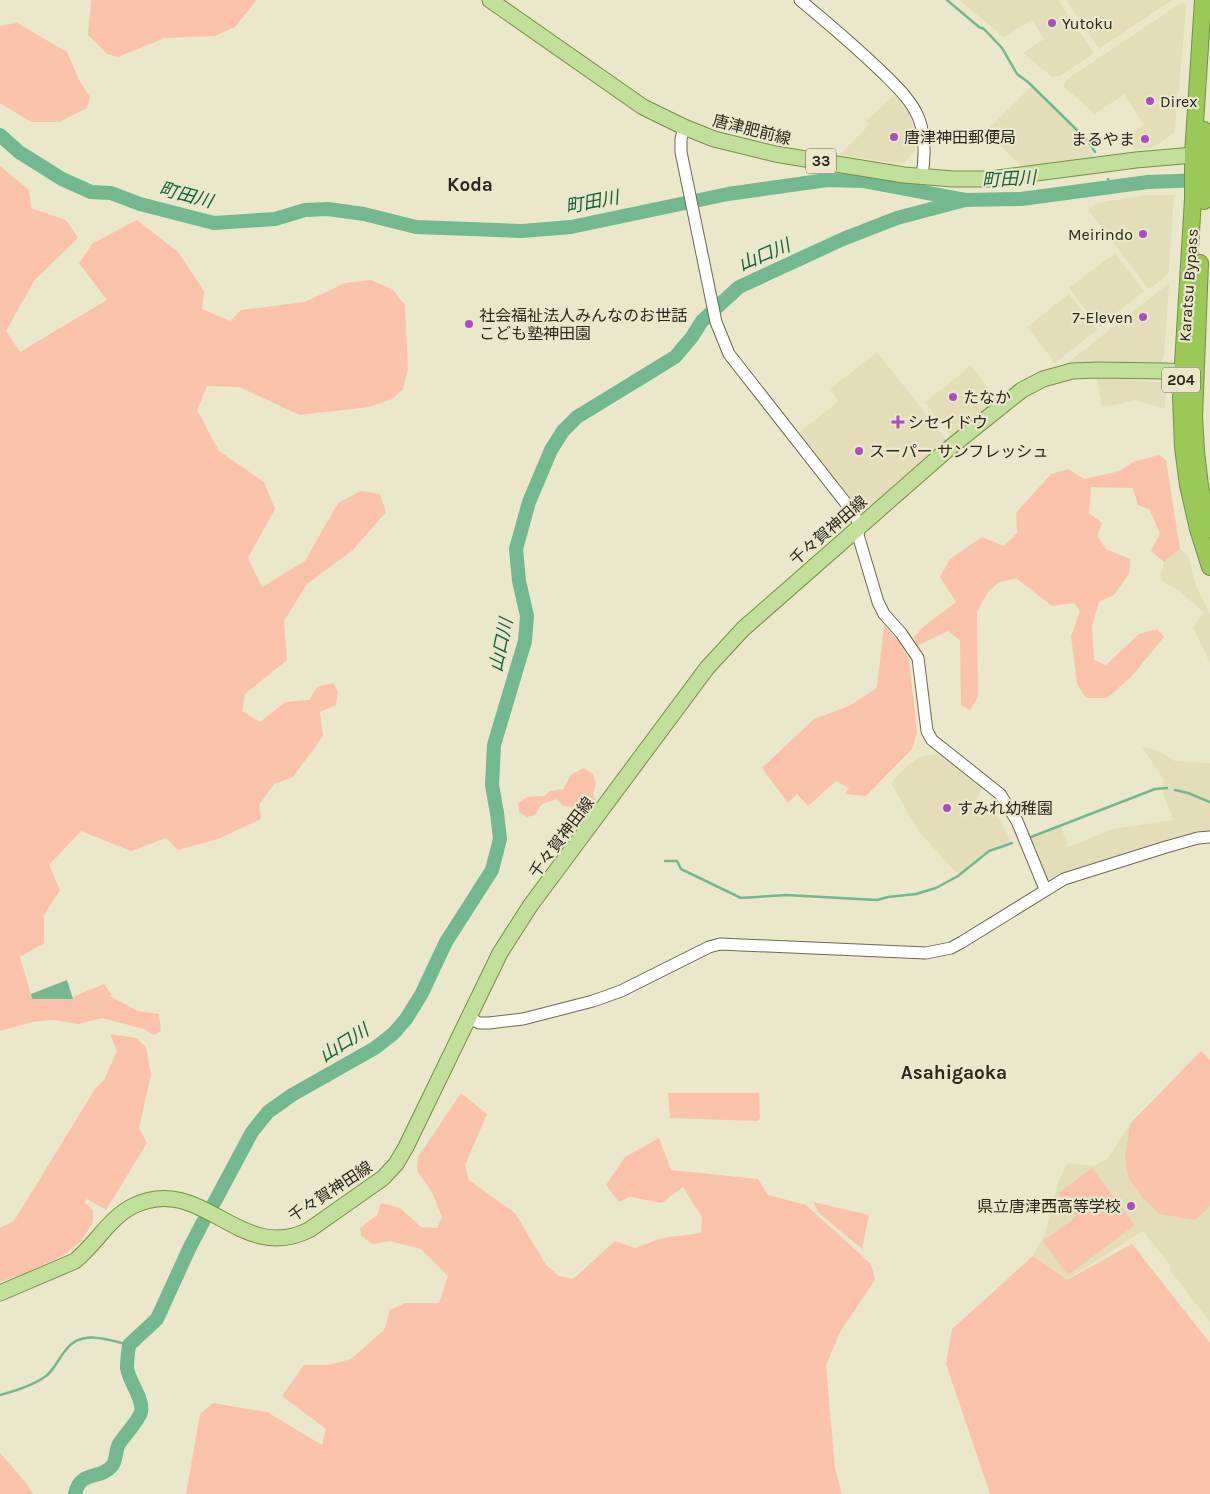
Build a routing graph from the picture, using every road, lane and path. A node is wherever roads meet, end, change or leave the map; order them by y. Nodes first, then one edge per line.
1 (490, 0) edge
2 (800, 0) edge
3 (1203, 0) edge
4 (1210, 48) edge
5 (684, 127) junction
6 (1201, 161) edge
7 (922, 176) junction
8 (1199, 191) junction
9 (1182, 372) junction
10 (1194, 383) junction
11 (860, 526) junction
12 (1210, 529) edge
13 (1210, 567) edge
14 (1210, 837) edge
15 (1045, 889) junction
16 (468, 1018) junction
17 (0, 1293) edge

1 - 5 main road, 唐津肥前線 / 33
2 - 7 street
3 - 6 highway, Karatsu Bypass / 204
4 - 6 highway, Karatsu Bypass / 204
5 - 7 main road, 唐津肥前線 / 33
5 - 11 street
6 - 7 main road, 唐津肥前線 / 33
6 - 8 highway, Karatsu Bypass / 204
8 - 9 highway, Karatsu Bypass / 204
8 - 10 highway, Karatsu Bypass / 204
9 - 10 main road
9 - 11 main road, 千々賀神田線
9 - 13 highway, Karatsu Bypass / 204
10 - 12 highway, Karatsu Bypass / 204
11 - 15 street
11 - 16 main road, 千々賀神田線
14 - 15 street
15 - 16 street
16 - 17 main road, 千々賀神田線

